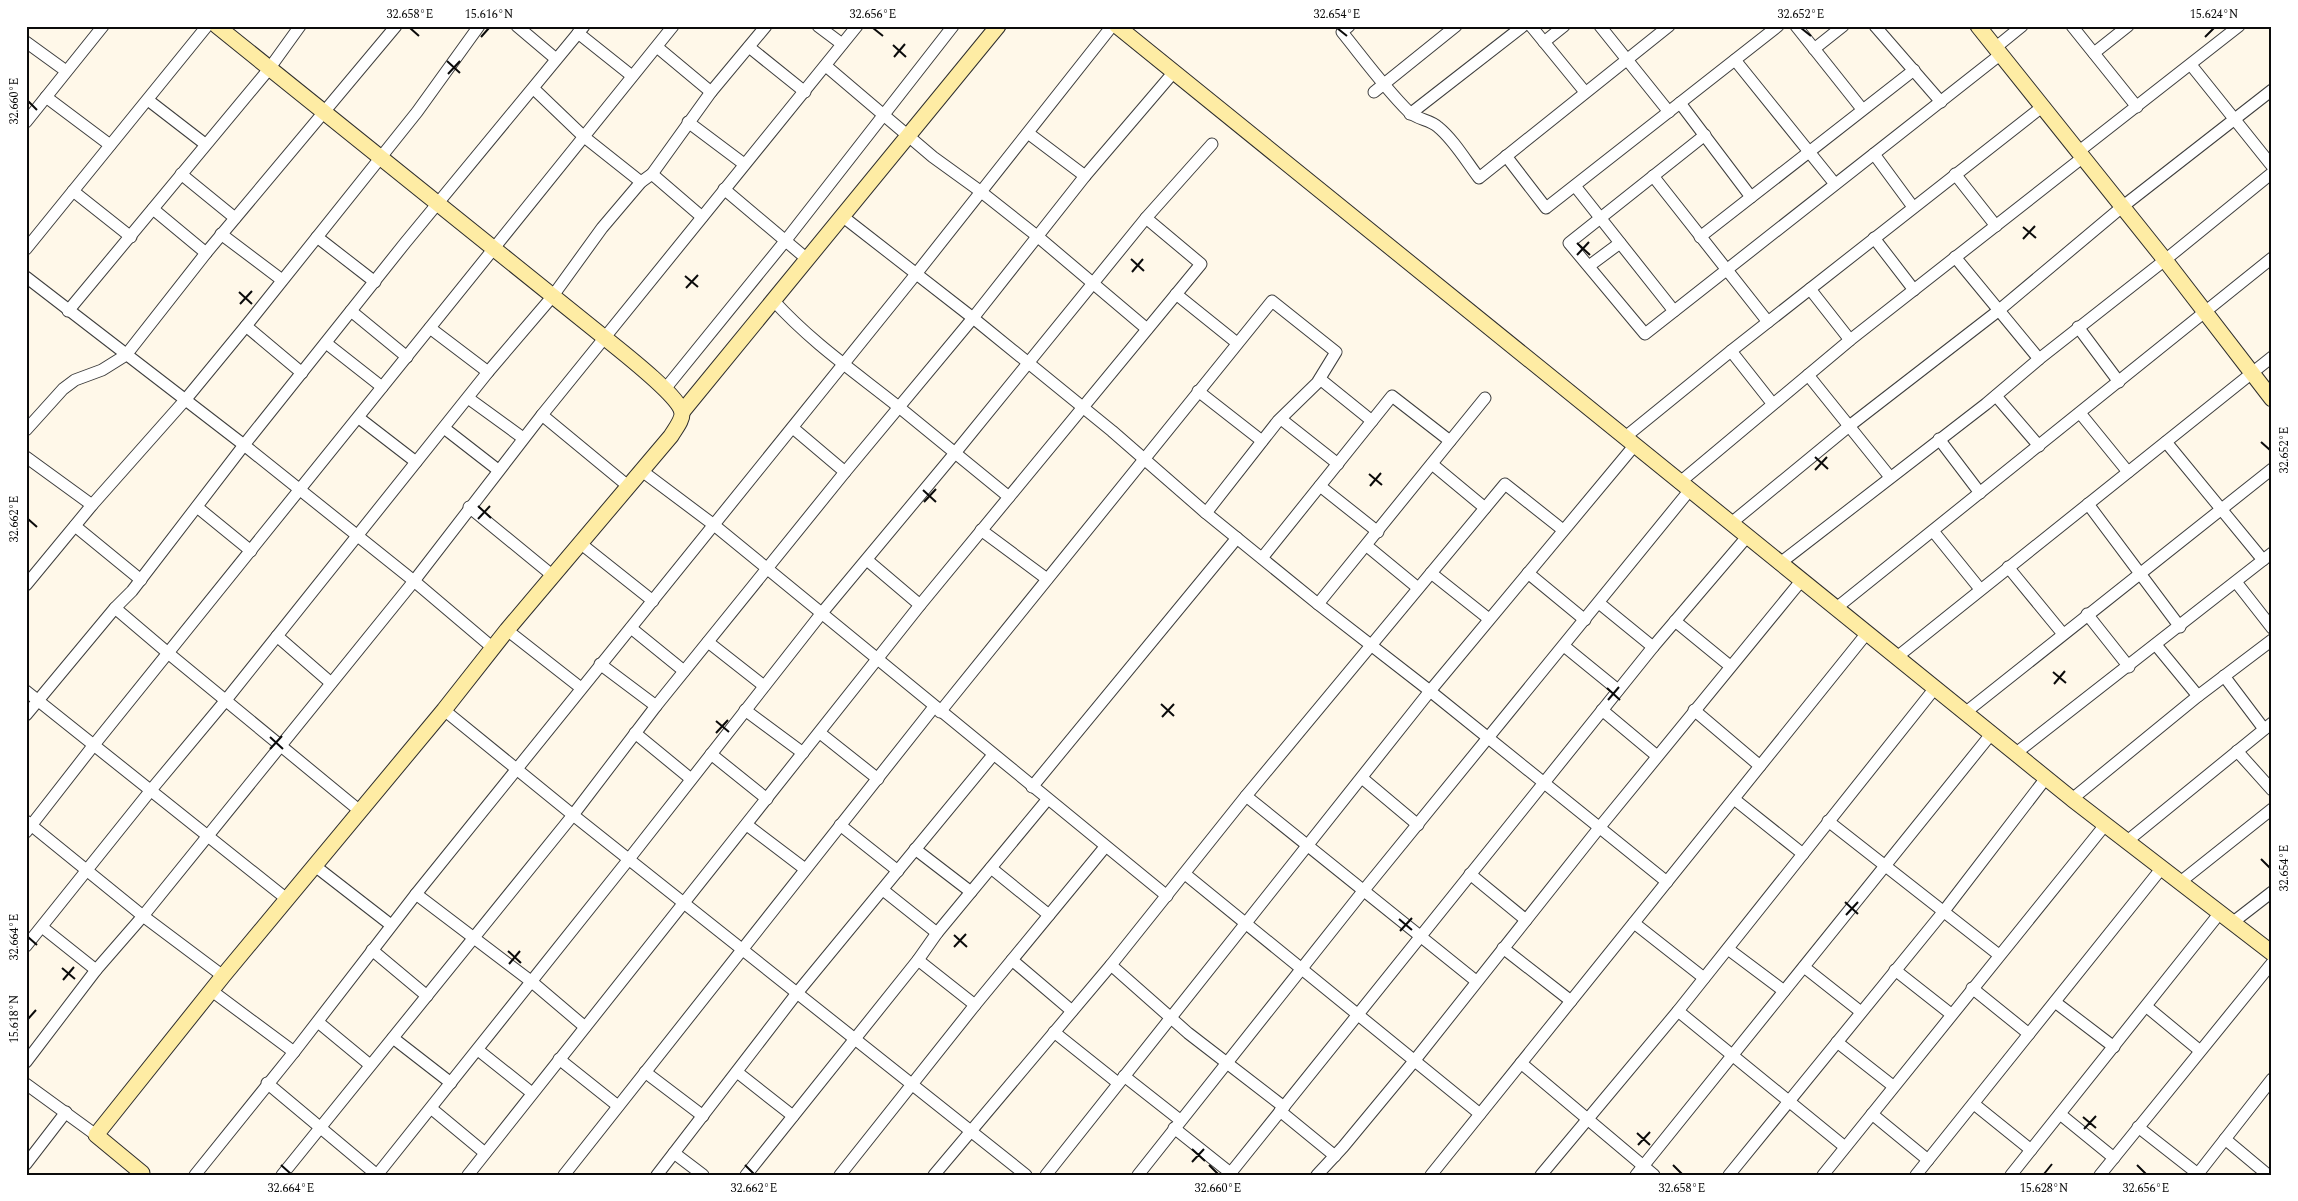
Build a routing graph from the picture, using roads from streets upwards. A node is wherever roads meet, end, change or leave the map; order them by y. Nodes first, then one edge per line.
1 (103, 26) edge
2 (207, 26) edge
3 (217, 26) edge
4 (300, 26) edge
5 (396, 26) edge
6 (517, 26) edge
7 (673, 26) edge
8 (766, 26) edge
9 (818, 26) edge
10 (857, 26) edge
11 (953, 26) edge
12 (998, 26) edge
13 (1112, 26) edge
14 (1117, 26) edge
15 (1349, 26) edge
16 (1456, 26) edge
17 (1523, 26) edge
18 (1531, 26) edge
19 (1564, 26) edge
20 (1600, 26) edge
21 (1669, 26) edge
22 (1796, 26) edge
23 (1843, 26) edge
24 (1875, 26) edge
25 (1978, 26) edge
26 (2022, 26) edge
27 (2072, 26) edge
28 (2128, 26) edge
29 (2239, 26) edge
30 (1775, 27) edge
31 (472, 28) edge
32 (581, 30) edge
33 (26, 42) edge
34 (1544, 42) junction
35 (842, 44) junction
36 (657, 47) junction
37 (749, 47) junction
38 (1814, 49) junction
39 (1998, 51) junction
40 (2094, 53) junction
41 (556, 59) junction
42 (1626, 59) junction
43 (1735, 60) junction
44 (2191, 65) junction
45 (826, 66) junction
46 (269, 68) junction
47 (1914, 70) junction
48 (66, 71) junction
49 (1173, 73) junction
50 (632, 76) junction
51 (1384, 84) junction
52 (534, 89) junction
53 (2272, 90) edge
54 (711, 92) junction
55 (805, 92) junction
56 (1374, 92) dead end
57 (1585, 92) junction
58 (46, 97) junction
59 (148, 100) junction
60 (1680, 102) junction
61 (1941, 102) junction
62 (2137, 106) junction
63 (2042, 107) junction
64 (1862, 109) junction
65 (1669, 112) junction
66 (325, 113) junction
67 (1410, 114) junction
68 (885, 115) junction
69 (2234, 120) junction
70 (26, 122) edge
71 (688, 122) junction
72 (1028, 134) junction
73 (908, 135) junction
74 (1705, 135) junction
75 (583, 136) junction
76 (204, 144) junction
77 (1212, 144) dead end
78 (110, 145) junction
79 (1809, 151) junction
80 (1874, 154) junction
81 (2080, 155) junction
82 (1506, 156) junction
83 (381, 157) junction
84 (744, 164) junction
85 (2272, 166) edge
86 (2272, 173) edge
87 (181, 174) junction
88 (652, 174) junction
89 (1955, 174) junction
90 (1085, 176) junction
91 (1653, 176) junction
92 (642, 182) junction
93 (1835, 184) junction
94 (1575, 186) junction
95 (724, 189) junction
96 (73, 191) junction
97 (980, 191) junction
98 (1751, 197) junction
99 (439, 204) junction
100 (1913, 207) junction
101 (2122, 207) junction
102 (153, 209) junction
103 (842, 216) junction
104 (702, 217) junction
105 (235, 218) junction
106 (1146, 218) junction
107 (1600, 218) junction
108 (1996, 226) junction
109 (221, 234) junction
110 (131, 236) junction
111 (1037, 236) junction
112 (317, 237) junction
113 (1700, 237) junction
114 (1874, 238) junction
115 (786, 240) junction
116 (1620, 243) junction
117 (493, 248) junction
118 (26, 249) edge
119 (206, 253) junction
120 (1955, 257) junction
121 (2272, 258) edge
122 (807, 259) junction
123 (2165, 260) junction
124 (1589, 266) junction
125 (1726, 270) junction
126 (916, 274) junction
127 (26, 277) edge
128 (282, 280) junction
129 (375, 282) junction
130 (1093, 283) junction
131 (1810, 289) junction
132 (1914, 290) junction
133 (1176, 294) junction
134 (552, 296) junction
135 (772, 300) junction
136 (68, 311) junction
137 (351, 311) junction
138 (1674, 311) junction
139 (1998, 311) junction
140 (2204, 312) junction
141 (973, 318) junction
142 (1768, 322) junction
143 (246, 326) junction
144 (2078, 327) junction
145 (430, 328) junction
146 (1147, 329) junction
147 (605, 338) junction
148 (1850, 340) junction
149 (1237, 342) junction
150 (326, 343) junction
151 (1731, 351) junction
152 (126, 355) junction
153 (407, 357) junction
154 (2272, 357) edge
155 (2039, 359) junction
156 (1027, 362) junction
157 (842, 364) junction
158 (488, 372) junction
159 (302, 373) junction
160 (2251, 374) junction
161 (1808, 375) junction
162 (1320, 379) junction
163 (2119, 382) junction
164 (382, 388) junction
165 (664, 389) junction
166 (1198, 391) junction
167 (1996, 396) junction
168 (468, 398) junction
169 (1486, 398) dead end
170 (186, 399) junction
171 (2272, 399) edge
172 (1772, 403) junction
173 (899, 407) junction
174 (1084, 408) junction
175 (682, 412) junction
176 (2080, 413) junction
177 (542, 414) junction
178 (359, 418) junction
179 (1281, 419) junction
180 (1372, 421) junction
181 (1848, 427) junction
182 (444, 428) junction
183 (793, 428) junction
184 (26, 430) edge
185 (523, 438) junction
186 (1940, 439) junction
187 (1262, 441) junction
188 (1450, 441) junction
189 (1629, 442) junction
190 (2166, 442) junction
191 (244, 445) junction
192 (2039, 446) junction
193 (955, 453) junction
194 (26, 457) edge
195 (1144, 459) junction
196 (416, 462) junction
197 (1338, 464) junction
198 (1432, 464) junction
199 (2272, 469) edge
200 (498, 470) junction
201 (642, 470) junction
202 (845, 472) junction
203 (2128, 472) junction
204 (1890, 477) junction
205 (628, 486) junction
206 (1320, 486) junction
207 (1684, 487) junction
208 (301, 490) junction
209 (1980, 493) junction
210 (1009, 497) junction
211 (2088, 504) junction
212 (92, 505) junction
213 (197, 507) junction
214 (470, 507) junction
215 (1485, 508) junction
216 (2222, 509) junction
217 (1206, 513) junction
218 (1730, 524) junction
219 (714, 525) junction
220 (75, 526) junction
221 (981, 530) junction
222 (1563, 530) junction
223 (1933, 531) junction
224 (1378, 532) junction
225 (357, 536) junction
226 (1237, 538) junction
227 (1746, 538) junction
228 (580, 543) junction
229 (1368, 546) junction
230 (251, 551) junction
231 (2267, 557) edge
232 (1262, 558) junction
233 (867, 560) junction
234 (1779, 564) junction
235 (2008, 567) junction
236 (767, 569) junction
237 (2140, 572) junction
238 (1431, 573) junction
239 (1528, 574) junction
240 (552, 575) junction
241 (1047, 579) junction
242 (141, 580) junction
243 (414, 581) junction
244 (1801, 581) junction
245 (2236, 582) junction
246 (26, 585) edge
247 (1418, 588) junction
248 (1980, 589) junction
249 (653, 601) junction
250 (1599, 603) junction
251 (1318, 604) junction
252 (920, 605) junction
253 (116, 608) junction
254 (1836, 609) junction
255 (821, 614) junction
256 (2088, 614) junction
257 (1489, 619) junction
258 (1585, 620) junction
259 (1675, 621) junction
260 (2180, 626) junction
261 (631, 628) junction
262 (2272, 628) edge
263 (507, 630) junction
264 (1867, 633) junction
265 (2063, 634) junction
266 (277, 636) junction
267 (2272, 640) edge
268 (708, 642) junction
269 (2156, 645) junction
270 (1371, 646) junction
271 (1564, 646) junction
272 (1653, 647) junction
273 (492, 648) junction
274 (168, 653) junction
275 (1896, 657) junction
276 (878, 659) junction
277 (600, 664) junction
278 (1730, 666) junction
279 (2129, 666) junction
280 (684, 671) junction
281 (2224, 676) junction
282 (331, 683) junction
283 (764, 686) junction
284 (582, 688) junction
285 (1935, 688) junction
286 (1618, 690) junction
287 (26, 691) edge
288 (1430, 691) junction
289 (2198, 696) junction
290 (37, 700) junction
291 (226, 700) junction
292 (656, 706) junction
293 (444, 710) junction
294 (745, 710) junction
295 (937, 710) junction
296 (1602, 710) junction
297 (1694, 710) junction
298 (1966, 712) junction
299 (26, 715) edge
300 (2268, 726) edge
301 (636, 733) junction
302 (820, 733) junction
303 (1992, 733) junction
304 (1489, 738) junction
305 (281, 745) junction
306 (93, 746) junction
307 (2237, 750) junction
308 (802, 753) junction
309 (2016, 753) junction
310 (711, 754) junction
311 (993, 755) junction
312 (1658, 756) junction
313 (1760, 766) junction
314 (518, 770) junction
315 (1362, 778) junction
316 (2046, 778) junction
317 (691, 779) junction
318 (878, 779) junction
319 (1544, 782) junction
320 (1032, 787) junction
321 (150, 790) junction
322 (2272, 790) edge
323 (1246, 796) junction
324 (767, 799) junction
325 (1734, 799) junction
326 (2072, 799) junction
327 (1048, 800) junction
328 (2272, 809) edge
329 (360, 811) junction
330 (573, 815) junction
331 (1828, 821) junction
332 (747, 825) junction
333 (840, 825) junction
334 (1418, 825) junction
335 (2104, 825) junction
336 (28, 826) edge
337 (1599, 828) junction
338 (207, 836) junction
339 (2126, 842) junction
340 (1308, 845) junction
341 (1105, 847) junction
342 (915, 849) junction
343 (1803, 854) junction
344 (630, 859) junction
345 (315, 866) junction
346 (1886, 866) junction
347 (991, 868) junction
348 (87, 869) junction
349 (805, 869) junction
350 (2161, 870) junction
351 (898, 871) junction
352 (1185, 874) junction
353 (1470, 874) junction
354 (1667, 882) junction
355 (2179, 883) junction
356 (884, 890) junction
357 (1364, 890) junction
358 (971, 892) junction
359 (2272, 892) edge
360 (416, 894) junction
361 (1166, 896) junction
362 (288, 900) junction
363 (684, 903) junction
364 (1944, 911) junction
365 (2219, 914) junction
366 (1049, 915) junction
367 (143, 916) junction
368 (1526, 920) junction
369 (1244, 923) junction
370 (1634, 923) junction
371 (2232, 923) junction
372 (391, 926) junction
373 (42, 927) junction
374 (937, 933) junction
375 (1421, 935) junction
376 (474, 937) junction
377 (26, 946) edge
378 (1503, 948) junction
379 (1728, 949) junction
380 (372, 950) junction
381 (743, 950) junction
382 (2272, 953) edge
383 (1999, 955) junction
384 (918, 960) junction
385 (1012, 960) junction
386 (2272, 963) edge
387 (1111, 965) junction
388 (1804, 967) junction
389 (96, 970) junction
390 (1302, 970) junction
391 (1895, 970) junction
392 (223, 976) junction
393 (1704, 978) junction
394 (532, 982) junction
395 (1476, 982) junction
396 (1972, 988) junction
397 (212, 991) junction
398 (1784, 991) junction
399 (798, 993) junction
400 (427, 996) junction
401 (1571, 1001) junction
402 (2055, 1002) junction
403 (975, 1004) junction
404 (2147, 1007) junction
405 (1072, 1011) junction
406 (1678, 1011) junction
407 (1861, 1012) junction
408 (1951, 1014) junction
409 (1358, 1015) junction
410 (1171, 1018) junction
411 (318, 1022) junction
412 (585, 1027) junction
413 (1054, 1032) junction
414 (2029, 1034) junction
415 (394, 1038) junction
416 (855, 1039) junction
417 (1837, 1042) junction
418 (2114, 1047) junction
419 (478, 1050) junction
420 (2199, 1050) junction
421 (294, 1052) junction
422 (1734, 1055) junction
423 (559, 1059) junction
424 (1415, 1060) junction
425 (26, 1062) edge
426 (1228, 1062) junction
427 (1521, 1064) junction
428 (370, 1065) junction
429 (645, 1072) junction
430 (737, 1072) junction
431 (1121, 1080) junction
432 (2272, 1080) edge
433 (267, 1083) junction
434 (451, 1083) junction
435 (26, 1084) edge
436 (912, 1084) junction
437 (1893, 1086) junction
438 (532, 1093) junction
439 (1789, 1102) junction
440 (1974, 1104) junction
441 (618, 1106) junction
442 (432, 1109) junction
443 (1282, 1109) junction
444 (66, 1112) junction
445 (1480, 1114) junction
446 (1872, 1114) junction
447 (2060, 1114) junction
448 (703, 1116) junction
449 (793, 1116) junction
450 (1587, 1119) junction
451 (1177, 1124) junction
452 (320, 1126) junction
453 (2138, 1127) junction
454 (972, 1131) junction
455 (96, 1135) junction
456 (2225, 1139) junction
457 (1845, 1147) junction
458 (2031, 1150) junction
459 (485, 1153) junction
460 (674, 1153) junction
461 (1335, 1156) junction
462 (2114, 1158) junction
463 (1928, 1160) junction
464 (26, 1164) edge
465 (1640, 1170) edge
466 (1436, 1173) edge
467 (142, 1174) edge
468 (1231, 1174) edge
469 (2197, 1174) edge
470 (194, 1175) edge
471 (282, 1175) edge
472 (377, 1175) edge
473 (468, 1175) edge
474 (565, 1175) edge
475 (657, 1175) edge
476 (703, 1175) edge
477 (746, 1175) edge
478 (840, 1175) edge
479 (934, 1175) edge
480 (1026, 1175) edge
481 (1046, 1175) edge
482 (1138, 1175) edge
483 (1317, 1175) edge
484 (1541, 1175) edge
485 (1654, 1175) edge
486 (1729, 1175) edge
487 (1822, 1175) edge
488 (1916, 1175) edge
489 (2011, 1175) edge
490 (2100, 1175) edge
491 (2268, 1175) edge

1 - 48 street
2 - 59 street
3 - 46 street
4 - 46 street
5 - 66 street
6 - 41 street
7 - 36 street
8 - 37 street
9 - 35 street
10 - 35 street
11 - 68 street
12 - 73 street
13 - 72 street
14 - 49 street
15 - 51 street
16 - 51 street
17 - 67 street
18 - 34 street
19 - 34 street
20 - 42 street
21 - 42 street
22 - 38 street
23 - 38 street
24 - 47 street
25 - 39 street
26 - 39 street
27 - 40 street
28 - 40 street
29 - 44 street
30 - 43 street
31 - 83 street
32 - 41 street
32 - 50 street
33 - 48 street
34 - 57 street
35 - 45 street
36 - 50 street
36 - 54 street
37 - 54 street
37 - 55 street
38 - 64 street
39 - 61 street
39 - 63 street
40 - 62 street
41 - 52 street
42 - 57 street
42 - 65 street
43 - 60 street
43 - 79 street
44 - 62 street
44 - 69 street
45 - 55 street
45 - 68 street
46 - 66 street
46 - 76 street
47 - 61 street
47 - 64 street
48 - 58 street
49 - 90 street
49 - 189 street
50 - 75 street
51 - 56 street
51 - 67 street
52 - 75 street
52 - 99 street
53 - 69 street
54 - 71 street
55 - 84 street
57 - 82 street
58 - 70 street
58 - 78 street
59 - 76 street
59 - 78 street
60 - 65 street
60 - 74 street
61 - 80 street
62 - 81 street
63 - 81 street
63 - 89 street
64 - 79 street
65 - 94 street
66 - 83 street
66 - 105 street
67 - 82 street
68 - 73 street
68 - 115 street
69 - 85 street
69 - 101 street
71 - 84 street
71 - 88 street
72 - 90 street
72 - 97 street
73 - 97 street
73 - 103 street
74 - 91 street
74 - 98 street
75 - 92 street
75 - 117 street
76 - 87 street
77 - 106 street
78 - 96 street
79 - 93 street
79 - 98 street
80 - 93 street
80 - 100 street
81 - 101 street
81 - 108 street
82 - 94 street
83 - 99 street
83 - 112 street
84 - 95 street
86 - 123 street
87 - 102 street
87 - 105 street
88 - 92 street
88 - 104 street
89 - 100 street
89 - 108 street
90 - 111 street
91 - 107 street
91 - 113 street
92 - 134 street
93 - 125 street
94 - 107 street
95 - 104 street
95 - 115 street
96 - 110 street
96 - 118 street
97 - 111 street
97 - 126 street
98 - 113 street
99 - 117 street
99 - 129 street
100 - 114 street
101 - 123 street
101 - 139 street
102 - 110 street
102 - 119 street
103 - 122 street
103 - 126 street
104 - 147 street
105 - 109 street
106 - 130 street
106 - 133 street
107 - 116 street
107 - 124 street
108 - 120 street
109 - 119 street
109 - 128 street
110 - 136 street
111 - 130 street
111 - 141 street
112 - 128 street
112 - 129 street
113 - 125 street
114 - 131 street
114 - 132 street
115 - 122 street
115 - 165 street
116 - 124 street
116 - 138 street
117 - 134 street
117 - 145 street
119 - 152 street
120 - 132 street
120 - 139 street
121 - 140 street
122 - 135 street
123 - 140 street
123 - 144 street
124 - 138 street
125 - 138 street
125 - 142 street
126 - 141 street
126 - 157 street
127 - 136 street
128 - 143 street
129 - 137 street
130 - 146 street
130 - 156 street
131 - 142 street
131 - 148 street
132 - 148 street
133 - 146 street
133 - 149 street
134 - 147 street
134 - 158 street
135 - 157 street
135 - 175 street
136 - 152 street
137 - 150 street
137 - 153 street
139 - 155 street
139 - 181 street
140 - 160 street
140 - 163 street
141 - 156 street
141 - 173 street
142 - 151 street
143 - 159 street
143 - 170 street
144 - 155 street
144 - 163 street
145 - 153 street
145 - 158 street
146 - 174 street
147 - 165 street
147 - 177 street
148 - 161 street
149 - 162 street
149 - 166 street
150 - 159 street
150 - 164 street
151 - 172 street
151 - 189 street
152 - 170 street
152 - 184 street
153 - 164 street
154 - 160 street
155 - 167 street
156 - 174 street
156 - 193 street
157 - 173 street
157 - 183 street
158 - 168 street
159 - 191 street
160 - 171 street
160 - 190 street
161 - 172 street
161 - 181 street
162 - 179 street
162 - 180 street
163 - 176 street
164 - 178 street
165 - 175 street
166 - 187 street
166 - 195 street
167 - 186 street
167 - 192 street
168 - 182 street
168 - 185 street
169 - 188 street
170 - 191 street
170 - 212 street
172 - 207 street
173 - 193 street
173 - 202 street
174 - 195 street
174 - 210 street
175 - 201 street
176 - 192 street
176 - 203 street
177 - 185 street
177 - 205 street
178 - 196 street
178 - 208 street
179 - 187 street
179 - 197 street
180 - 188 street
180 - 197 street
181 - 204 street
181 - 218 street
182 - 196 street
182 - 200 street
183 - 202 street
183 - 219 street
185 - 200 street
186 - 204 street
186 - 209 street
187 - 217 street
188 - 198 street
189 - 207 street
189 - 222 street
190 - 203 street
190 - 216 street
191 - 208 street
191 - 213 street
192 - 209 street
193 - 210 street
193 - 233 street
194 - 212 street
195 - 217 street
195 - 241 street
196 - 225 street
197 - 206 street
198 - 215 street
198 - 224 street
199 - 216 street
200 - 214 street
201 - 205 street
201 - 219 street
202 - 236 street
203 - 211 street
204 - 234 street
205 - 228 street
206 - 224 street
206 - 232 street
207 - 218 street
207 - 250 street
208 - 225 street
208 - 230 street
209 - 223 street
210 - 221 street
211 - 235 street
211 - 237 street
212 - 220 street
213 - 230 street
213 - 242 street
214 - 240 street
214 - 243 street
215 - 222 street
215 - 238 street
216 - 231 street
216 - 237 street
217 - 226 street
218 - 227 street
219 - 236 street
219 - 249 street
220 - 242 street
220 - 246 street
221 - 241 street
221 - 252 street
222 - 239 street
223 - 248 street
223 - 254 street
224 - 229 street
225 - 243 street
225 - 266 street
226 - 232 street
226 - 320 street
227 - 234 street
227 - 259 street
228 - 240 street
228 - 249 street
229 - 247 street
229 - 251 street
230 - 274 street
231 - 245 street
232 - 251 street
233 - 252 street
233 - 255 street
234 - 244 street
235 - 248 street
235 - 265 street
236 - 255 street
236 - 268 street
237 - 256 street
237 - 260 street
238 - 247 street
238 - 257 street
239 - 257 street
239 - 258 street
240 - 263 street
241 - 295 street
242 - 253 street
243 - 273 street
243 - 282 street
244 - 254 street
244 - 278 street
245 - 260 street
245 - 262 street
247 - 270 street
248 - 275 street
249 - 261 street
250 - 258 street
250 - 272 street
251 - 270 street
252 - 276 street
253 - 274 street
253 - 290 street
254 - 264 street
255 - 276 street
255 - 283 street
256 - 265 street
256 - 279 street
257 - 288 street
258 - 271 street
259 - 272 street
259 - 278 street
260 - 269 street
261 - 277 street
261 - 280 street
263 - 273 street
263 - 284 street
264 - 275 street
264 - 313 street
265 - 298 street
266 - 282 street
266 - 291 street
267 - 281 street
268 - 280 street
268 - 283 street
269 - 279 street
269 - 289 street
270 - 288 street
270 - 323 street
271 - 286 street
271 - 304 street
272 - 286 street
273 - 293 street
274 - 291 street
274 - 306 street
275 - 285 street
276 - 295 street
276 - 302 street
277 - 284 street
277 - 292 street
278 - 297 street
279 - 309 street
280 - 292 street
281 - 289 street
281 - 300 street
282 - 305 street
283 - 294 street
284 - 314 street
285 - 298 street
285 - 331 street
286 - 296 street
287 - 290 street
288 - 304 street
288 - 315 street
289 - 326 street
290 - 299 street
290 - 306 street
291 - 305 street
291 - 321 street
292 - 301 street
293 - 314 street
293 - 329 street
294 - 308 street
294 - 310 street
295 - 311 street
295 - 318 street
296 - 312 street
296 - 319 street
297 - 312 street
297 - 313 street
298 - 303 street
300 - 307 street
301 - 317 street
301 - 330 street
302 - 308 street
302 - 318 street
303 - 309 street
303 - 346 street
304 - 319 street
304 - 334 street
305 - 329 street
305 - 338 street
306 - 321 street
306 - 336 street
307 - 322 street
307 - 339 street
308 - 324 street
309 - 316 street
310 - 317 street
310 - 324 street
311 - 320 street
311 - 342 street
312 - 337 street
313 - 325 street
314 - 330 street
314 - 360 street
315 - 334 street
315 - 340 street
316 - 326 street
316 - 364 street
317 - 344 street
318 - 333 street
319 - 337 street
319 - 353 street
320 - 327 street
321 - 338 street
321 - 348 street
323 - 340 street
323 - 352 street
324 - 332 street
325 - 343 street
325 - 354 street
326 - 335 street
327 - 341 street
327 - 347 street
328 - 355 street
329 - 345 street
330 - 344 street
330 - 376 street
331 - 343 street
331 - 346 street
332 - 349 street
332 - 363 street
333 - 349 street
333 - 351 street
334 - 357 street
335 - 339 street
335 - 383 street
336 - 348 street
337 - 354 street
337 - 368 street
338 - 362 street
338 - 367 street
339 - 350 street
340 - 357 street
340 - 369 street
341 - 361 street
341 - 366 street
342 - 351 street
342 - 358 street
343 - 379 street
344 - 363 street
344 - 394 street
345 - 362 street
345 - 372 street
346 - 364 street
346 - 388 street
347 - 358 street
347 - 366 street
348 - 367 street
348 - 373 street
349 - 381 street
350 - 355 street
350 - 402 street
351 - 356 street
352 - 361 street
352 - 369 street
353 - 368 street
353 - 375 street
354 - 370 street
355 - 365 street
356 - 374 street
356 - 399 street
357 - 375 street
357 - 390 street
358 - 374 street
359 - 371 street
360 - 372 street
360 - 376 street
361 - 387 street
362 - 392 street
363 - 381 street
363 - 412 street
364 - 383 street
364 - 391 street
365 - 371 street
365 - 404 street
366 - 385 street
367 - 389 street
367 - 392 street
368 - 378 street
369 - 390 street
369 - 410 street
370 - 393 street
370 - 401 street
371 - 382 street
372 - 380 street
373 - 377 street
373 - 389 street
374 - 384 street
375 - 395 street
375 - 409 street
376 - 394 street
376 - 400 street
378 - 395 street
378 - 401 street
379 - 393 street
379 - 398 street
380 - 400 street
380 - 411 street
381 - 399 street
381 - 429 street
383 - 396 street
384 - 403 street
384 - 416 street
385 - 403 street
385 - 405 street
386 - 420 street
387 - 405 street
387 - 410 street
388 - 398 street
388 - 407 street
389 - 425 street
390 - 409 street
390 - 426 street
391 - 407 street
391 - 408 street
392 - 397 street
393 - 406 street
394 - 412 street
394 - 419 street
395 - 424 street
396 - 408 street
396 - 414 street
397 - 421 street
397 - 455 street
398 - 422 street
399 - 416 street
399 - 430 street
400 - 415 street
401 - 427 street
402 - 414 street
402 - 418 street
403 - 436 street
404 - 418 street
404 - 420 street
405 - 413 street
406 - 422 street
406 - 450 street
407 - 417 street
408 - 437 street
409 - 424 street
409 - 443 street
410 - 426 street
410 - 431 street
411 - 421 street
411 - 428 street
412 - 423 street
413 - 431 street
413 - 454 street
414 - 440 street
415 - 428 street
415 - 434 street
416 - 436 street
416 - 449 street
417 - 437 street
417 - 439 street
418 - 447 street
419 - 434 street
419 - 438 street
420 - 453 street
421 - 433 street
422 - 439 street
422 - 465 street
423 - 438 street
423 - 441 street
424 - 445 street
424 - 461 street
426 - 443 street
426 - 451 street
427 - 445 street
427 - 450 street
428 - 452 street
429 - 441 street
429 - 448 street
430 - 448 street
430 - 449 street
431 - 451 street
431 - 481 street
432 - 456 street
433 - 452 street
433 - 470 street
434 - 442 street
435 - 444 street
436 - 454 street
436 - 478 street
437 - 446 street
438 - 459 street
439 - 457 street
439 - 486 street
440 - 458 street
440 - 463 street
441 - 474 street
442 - 459 street
442 - 472 street
443 - 461 street
443 - 468 street
444 - 455 street
444 - 464 street
445 - 466 street
446 - 457 street
446 - 463 street
447 - 458 street
447 - 462 street
448 - 460 street
449 - 477 street
450 - 465 street
450 - 484 street
451 - 468 street
451 - 482 street
452 - 471 street
452 - 472 street
453 - 462 street
453 - 469 street
454 - 479 street
454 - 480 street
455 - 467 street
456 - 469 street
456 - 491 street
457 - 487 street
458 - 489 street
459 - 473 street
460 - 475 street
460 - 476 street
461 - 483 street
462 - 490 street
463 - 488 street
465 - 485 street

